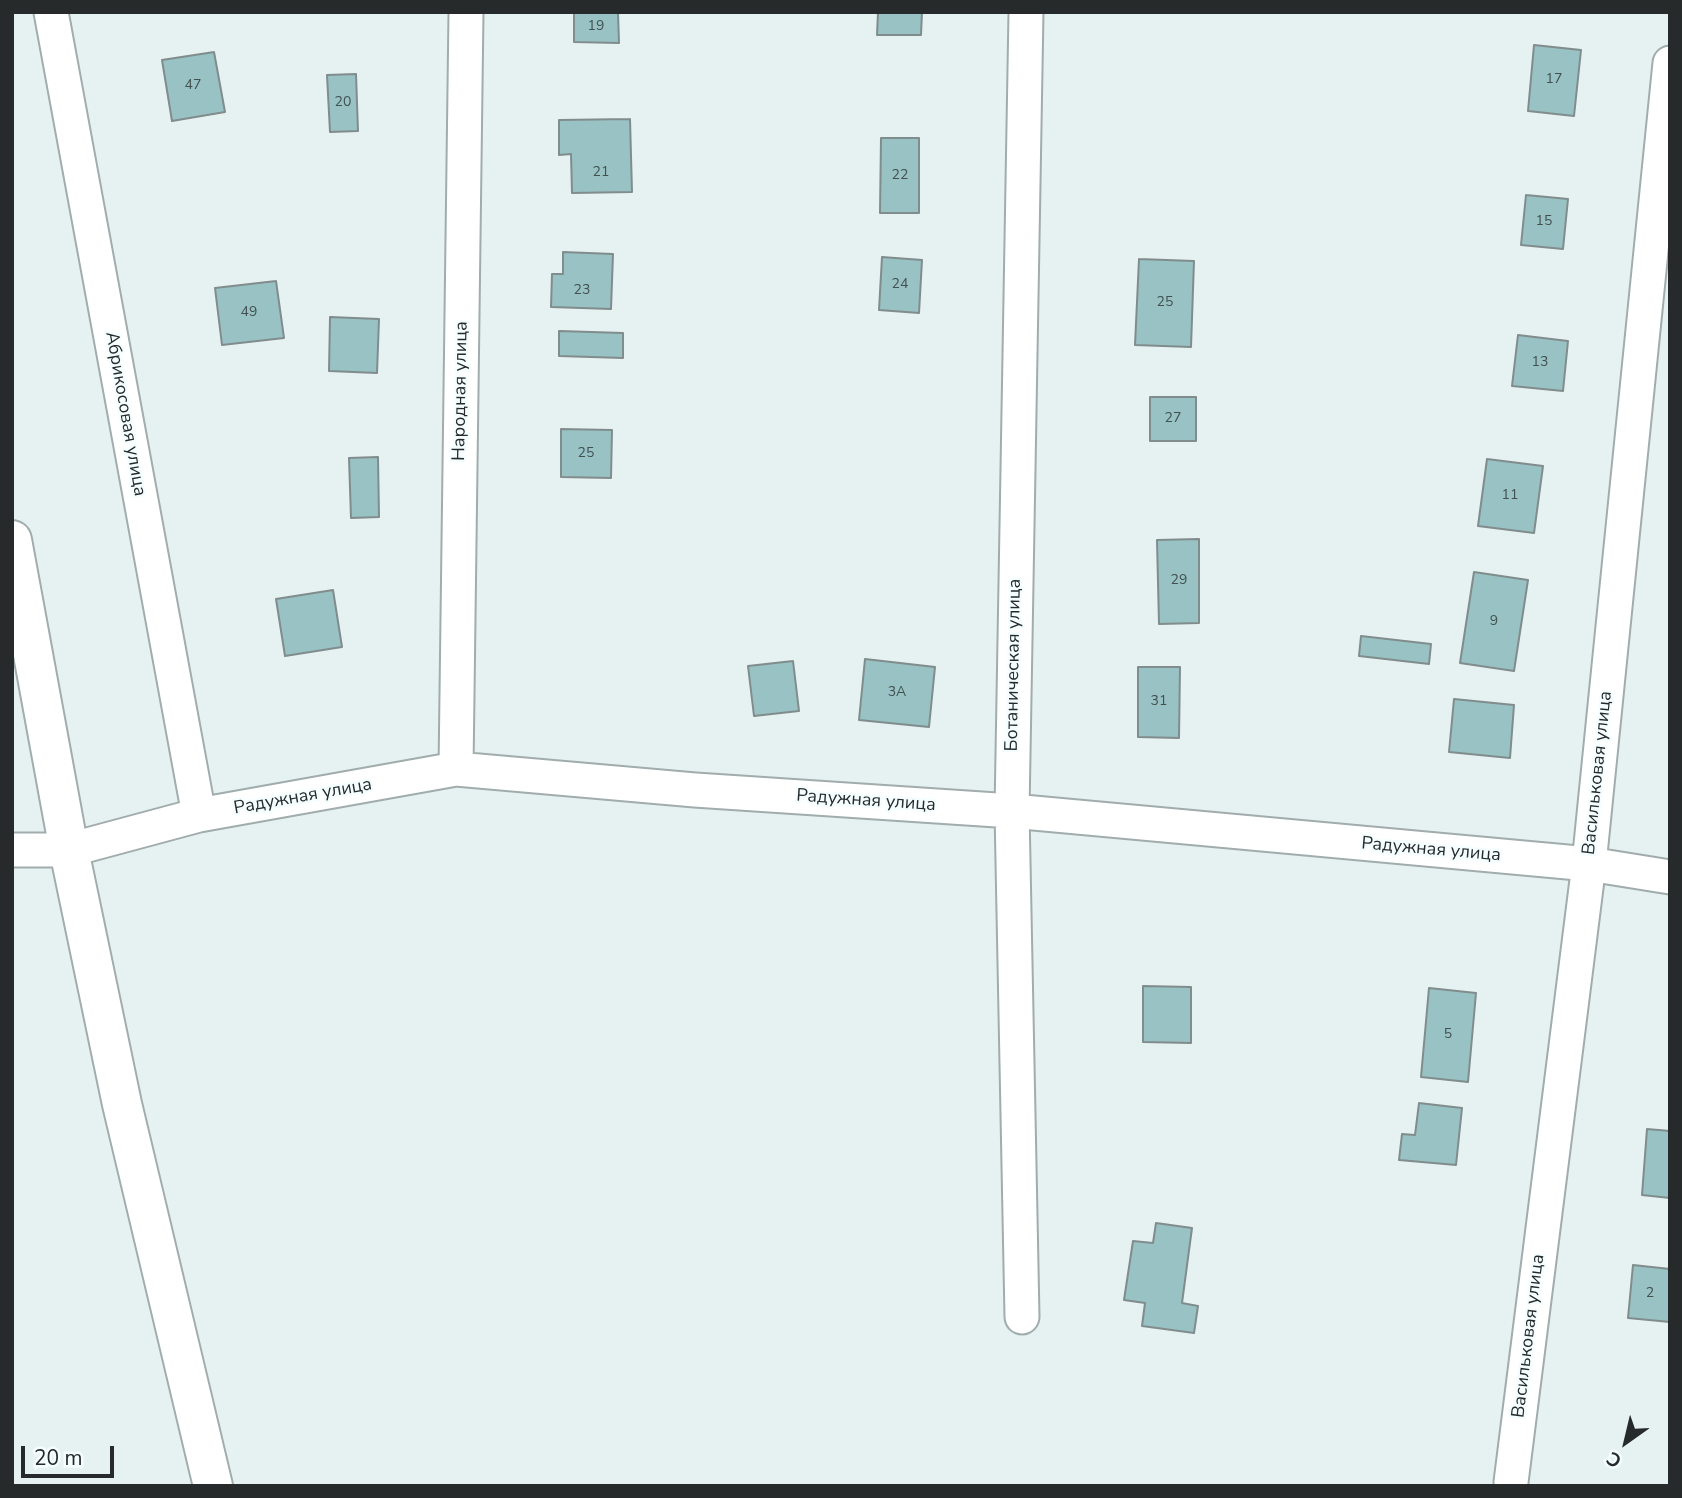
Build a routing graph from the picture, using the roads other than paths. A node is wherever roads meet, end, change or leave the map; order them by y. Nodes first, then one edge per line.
1 (51, 12) edge
2 (466, 12) edge
3 (1026, 12) edge
4 (1670, 63) edge
5 (12, 540) edge
6 (456, 769) junction
7 (1012, 811) junction
8 (199, 815) junction
9 (12, 850) edge
10 (69, 850) junction
11 (1589, 864) junction
12 (1670, 877) edge
13 (1022, 1317) dead end
14 (1511, 1482) dead end
15 (213, 1486) edge

1 - 8 street, Абрикосовая улица
2 - 6 street, Народная улица
3 - 7 street, Ботаническая улица
4 - 11 street, Васильковая улица
5 - 10 street
6 - 7 street, Радужная улица
6 - 8 street, Радужная улица
7 - 11 street, Радужная улица
7 - 13 street, Ботаническая улица
8 - 10 street, Радужная улица
9 - 10 street, Радужная улица
10 - 15 street
11 - 12 street, Радужная улица
11 - 14 street, Васильковая улица

